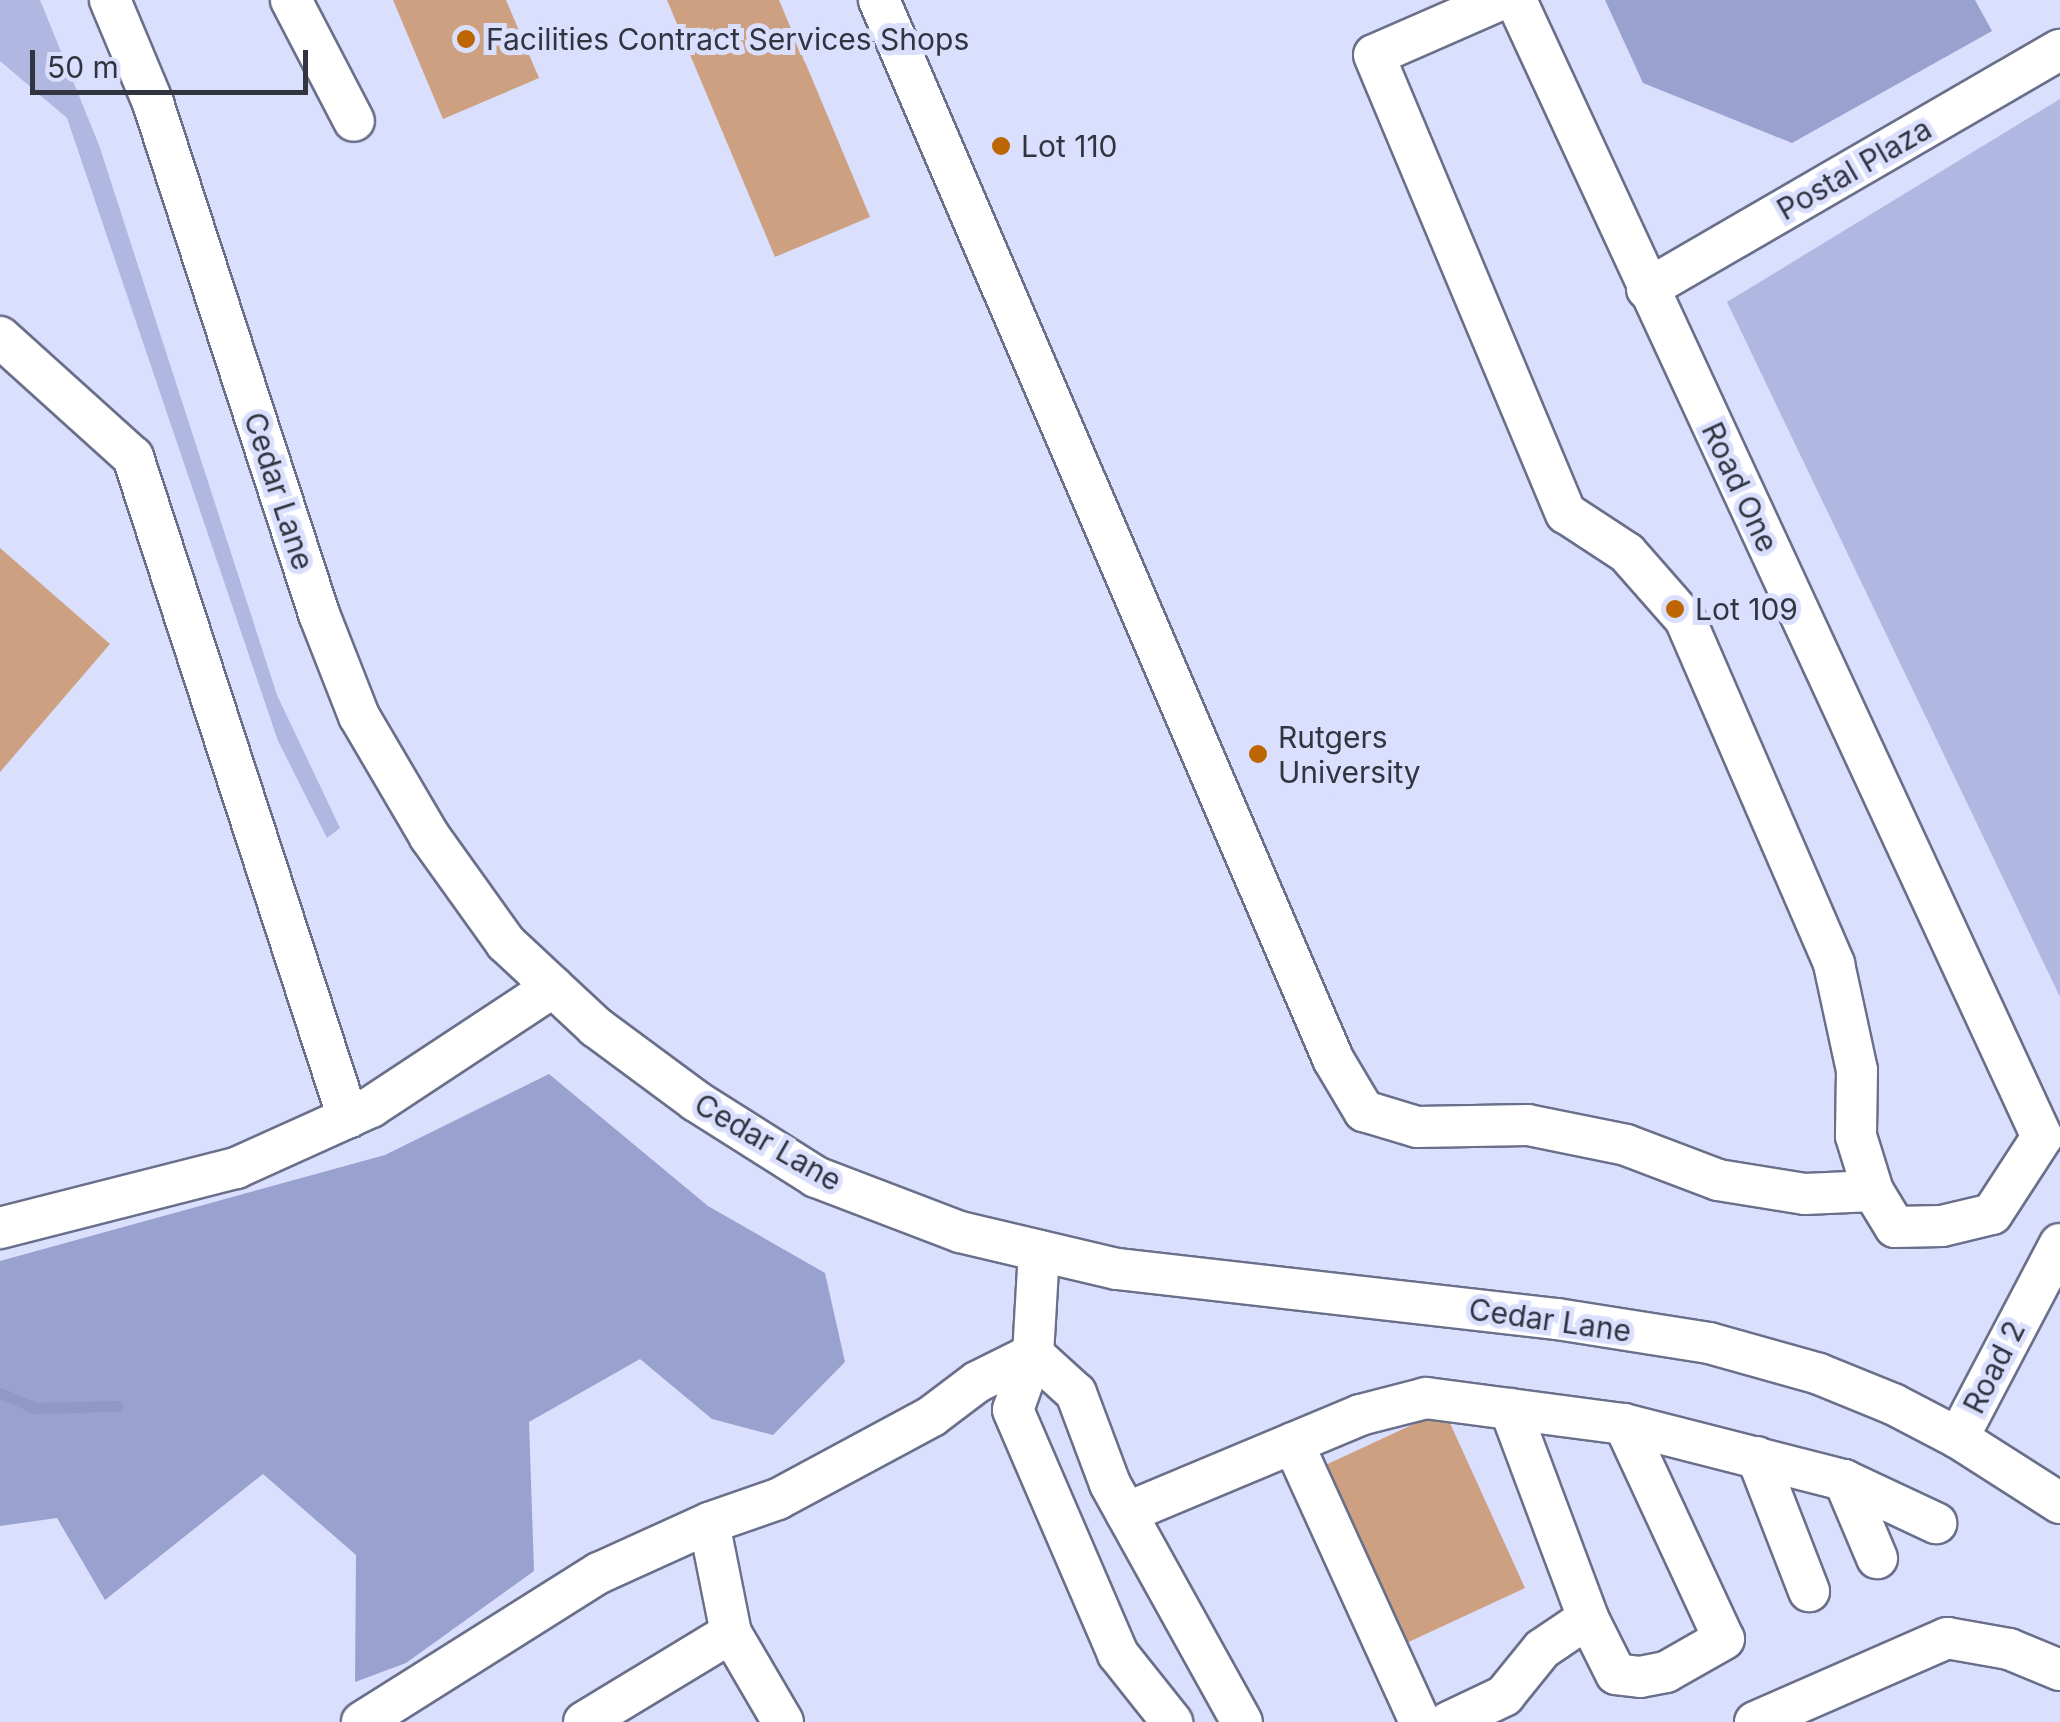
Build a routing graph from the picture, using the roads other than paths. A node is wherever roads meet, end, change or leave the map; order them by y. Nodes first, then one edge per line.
1 (110, 0) edge
2 (291, 0) edge
3 (879, 0) edge
4 (1500, 0) edge
5 (1516, 0) edge
6 (2060, 50) edge
7 (354, 121) dead end
8 (1647, 288) junction
9 (0, 337) edge
10 (553, 987) junction
11 (348, 1118) junction
12 (1872, 1190) junction
13 (0, 1228) edge
14 (2060, 1244) edge
15 (1038, 1250) junction
16 (1033, 1354) junction
17 (1510, 1409) junction
18 (1624, 1424) junction
19 (1958, 1438) junction
20 (1293, 1443) junction
21 (1757, 1457) junction
22 (1844, 1480) junction
23 (2060, 1503) edge
24 (1126, 1512) junction
25 (709, 1523) junction
26 (1936, 1523) dead end
27 (1877, 1558) dead end
28 (1809, 1591) dead end
29 (1588, 1618) junction
30 (731, 1633) junction
31 (2060, 1670) edge
32 (362, 1722) edge
33 (584, 1722) edge
34 (783, 1722) edge
35 (1172, 1722) edge
36 (1242, 1722) edge
37 (1420, 1722) edge
38 (1449, 1722) edge
39 (1755, 1722) edge

1 - 10 street, Cedar Lane
2 - 7 street
3 - 12 street
4 - 12 street
5 - 8 street, Road One
6 - 8 street, Postal Plaza
8 - 12 street, Road One
9 - 11 street
10 - 11 street
10 - 15 street, Cedar Lane
11 - 13 street
14 - 19 street, Road 2
15 - 16 street
15 - 19 street, Cedar Lane
16 - 24 street
16 - 25 street
16 - 35 street
17 - 18 street
17 - 20 street
17 - 29 street
18 - 21 street
18 - 29 street
19 - 23 street, Cedar Lane
20 - 24 street
20 - 37 street
21 - 22 street
21 - 28 street
22 - 26 street
22 - 27 street
24 - 36 street
25 - 30 street
25 - 32 street
29 - 38 street
30 - 33 street
30 - 34 street
31 - 39 street

